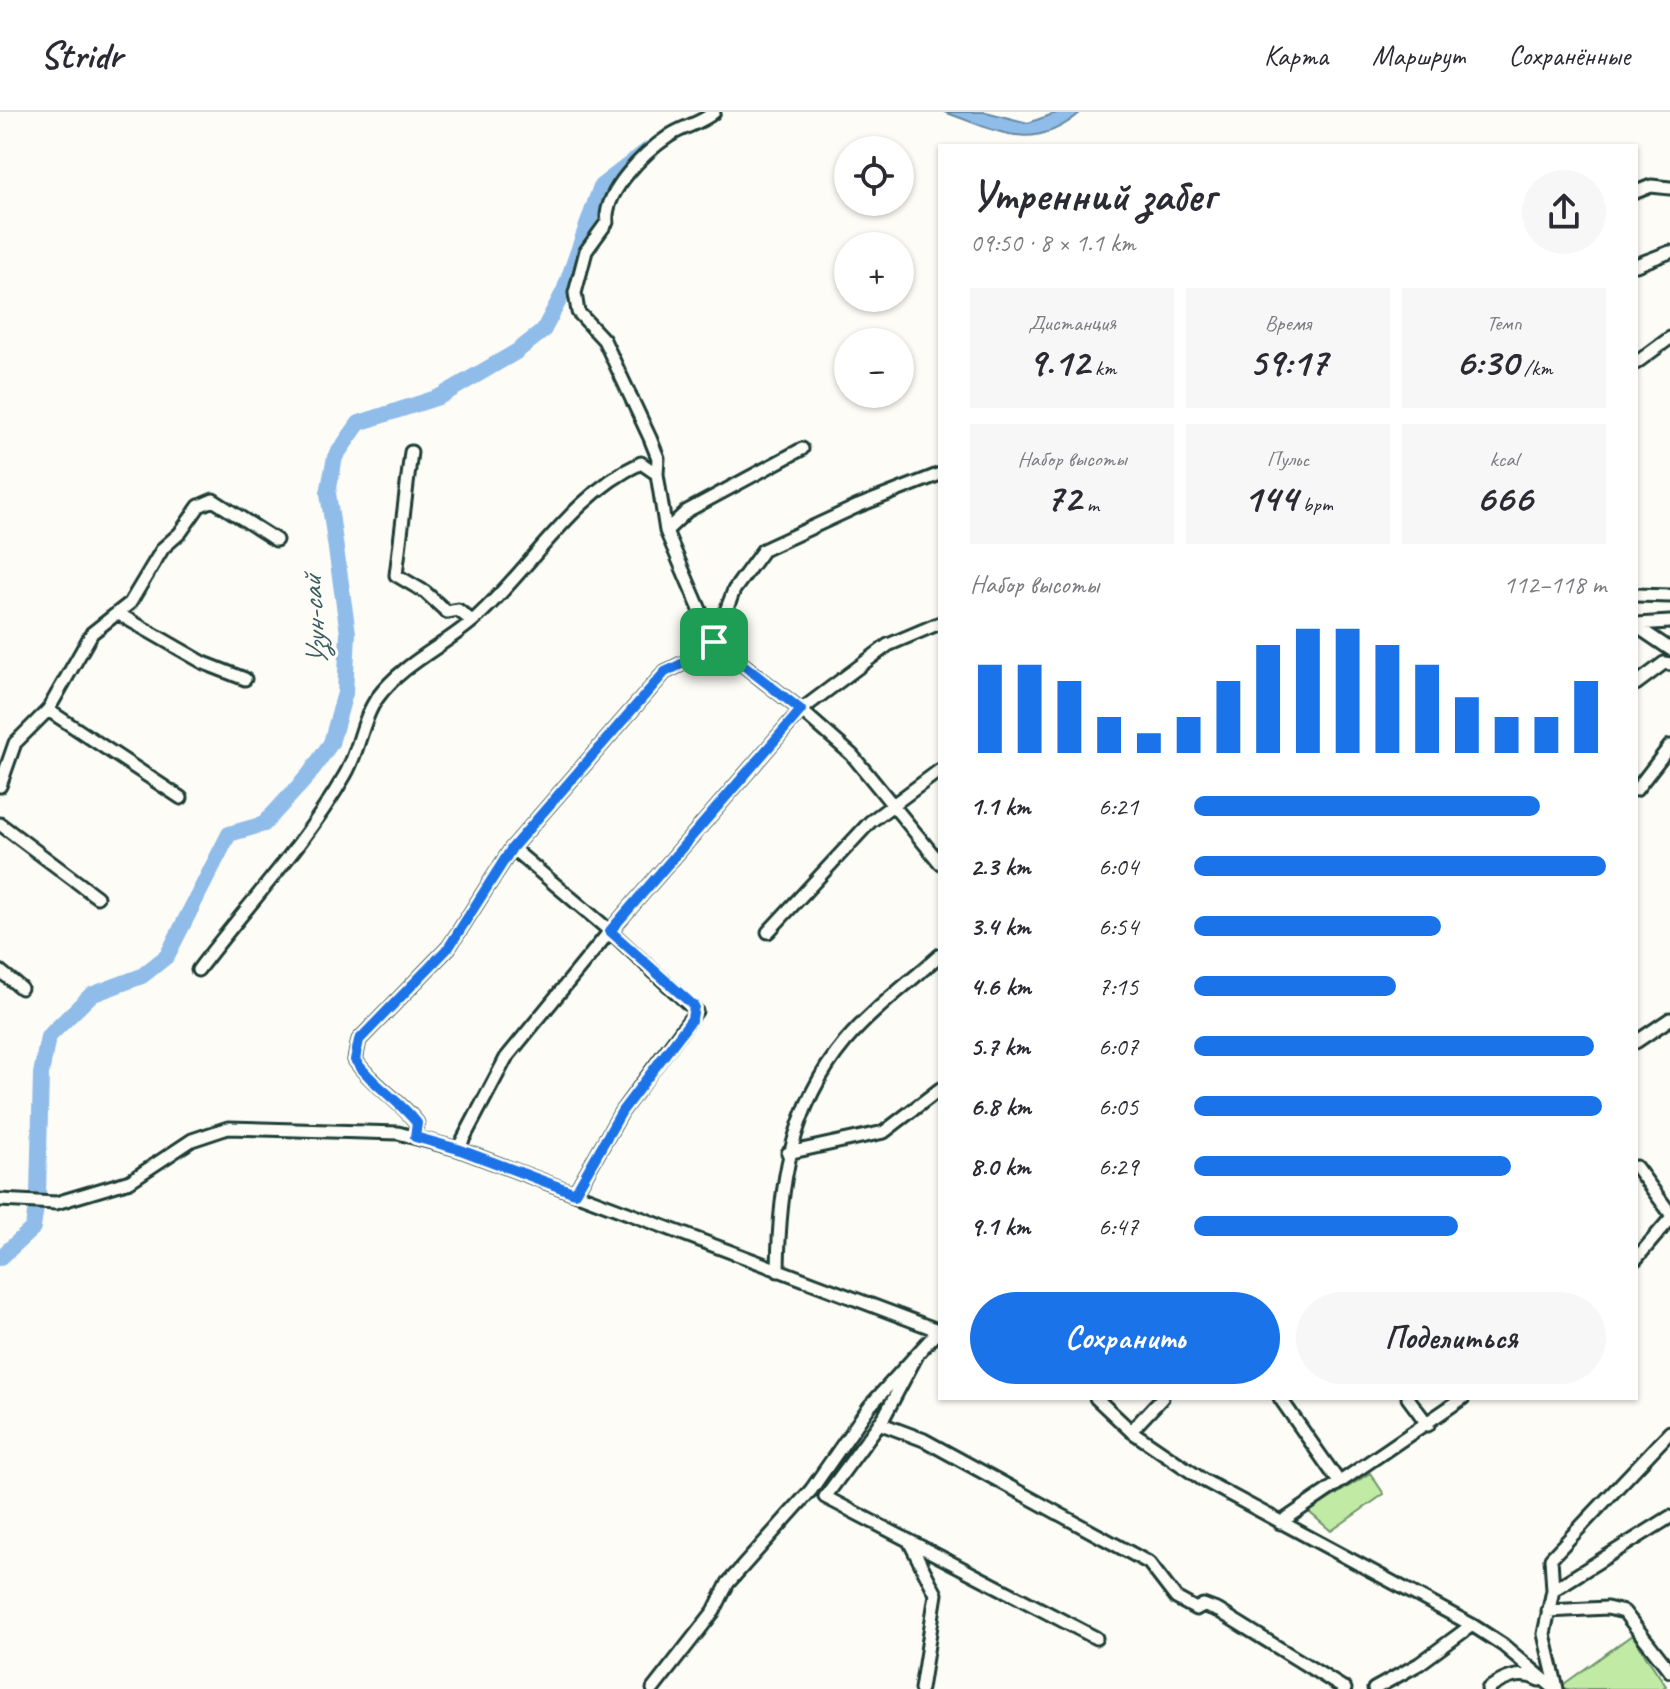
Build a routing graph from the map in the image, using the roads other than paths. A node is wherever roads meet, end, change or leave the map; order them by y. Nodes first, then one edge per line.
1 (714, 112) edge
2 (1670, 188) edge
3 (1638, 191) edge
4 (1670, 252) edge
5 (1638, 264) edge
6 (1670, 338) edge
7 (1638, 362) edge
8 (802, 449) dead end
9 (411, 452) dead end
10 (657, 474) junction
11 (938, 475) edge
12 (666, 531) junction
13 (276, 540) dead end
14 (1638, 595) edge
15 (1670, 596) edge
16 (117, 613) junction
17 (472, 621) junction
18 (1670, 622) edge
19 (938, 624) edge
20 (1638, 625) edge
21 (1638, 626) edge
22 (714, 642) junction
23 (1670, 649) edge
24 (1670, 664) edge
25 (245, 679) dead end
26 (1638, 682) edge
27 (48, 710) junction
28 (801, 710) junction
29 (1670, 746) edge
30 (938, 771) edge
31 (0, 786) edge
32 (1638, 787) edge
33 (181, 798) dead end
34 (892, 804) junction
35 (0, 824) edge
36 (512, 848) junction
37 (938, 861) edge
38 (97, 897) dead end
39 (610, 931) junction
40 (768, 932) dead end
41 (938, 957) edge
42 (198, 970) dead end
43 (0, 971) edge
44 (21, 988) dead end
45 (1670, 1019) edge
46 (1638, 1041) edge
47 (938, 1091) edge
48 (415, 1137) junction
49 (458, 1149) junction
50 (788, 1153) junction
51 (1638, 1170) edge
52 (575, 1193) junction
53 (0, 1200) edge
54 (1670, 1213) edge
55 (1670, 1219) edge
56 (1638, 1257) edge
57 (778, 1271) junction
58 (938, 1331) edge
59 (938, 1332) edge
60 (917, 1355) junction
61 (1098, 1400) edge
62 (1160, 1400) edge
63 (1281, 1400) edge
64 (1409, 1400) edge
65 (1460, 1400) edge
66 (879, 1423) junction
67 (1428, 1425) junction
68 (1131, 1431) junction
69 (1670, 1432) edge
70 (1339, 1482) junction
71 (1670, 1517) edge
72 (1280, 1523) junction
73 (909, 1540) junction
74 (1553, 1590) junction
75 (1548, 1611) junction
76 (1472, 1625) junction
77 (1096, 1638) dead end
78 (1670, 1671) edge
79 (653, 1689) edge
80 (921, 1689) edge
81 (1345, 1689) edge
82 (1374, 1689) edge
83 (1488, 1689) edge
84 (1555, 1689) edge

1 - 10 street
2 - 3 street
4 - 5 street
6 - 7 street
8 - 12 street
9 - 17 street
10 - 12 street
10 - 17 street
11 - 22 street
12 - 22 street
13 - 16 street
14 - 15 street
16 - 25 street
16 - 27 street
17 - 42 street
18 - 20 street
19 - 28 street
21 - 23 street
22 - 28 street
22 - 36 street
24 - 26 street
27 - 31 street
27 - 33 street
28 - 34 street
28 - 39 street
29 - 32 street
30 - 34 street
34 - 37 street
34 - 40 street
35 - 38 street
36 - 39 street
36 - 48 street
39 - 49 street
39 - 52 street
41 - 50 street
43 - 44 street
45 - 46 street
47 - 50 street
48 - 49 street
48 - 53 street
49 - 52 street
50 - 57 street
51 - 54 street
52 - 57 street
55 - 56 street
57 - 58 street
59 - 60 street
60 - 66 street
60 - 79 street
61 - 68 street
62 - 68 street
63 - 70 street
64 - 67 street
65 - 67 street
66 - 73 street
66 - 81 street
67 - 70 street
68 - 72 street
69 - 74 street
70 - 72 street
71 - 74 street
72 - 76 street
73 - 77 street
73 - 80 street
74 - 75 street
75 - 78 street
75 - 84 street
76 - 82 street
76 - 84 street
83 - 84 street

